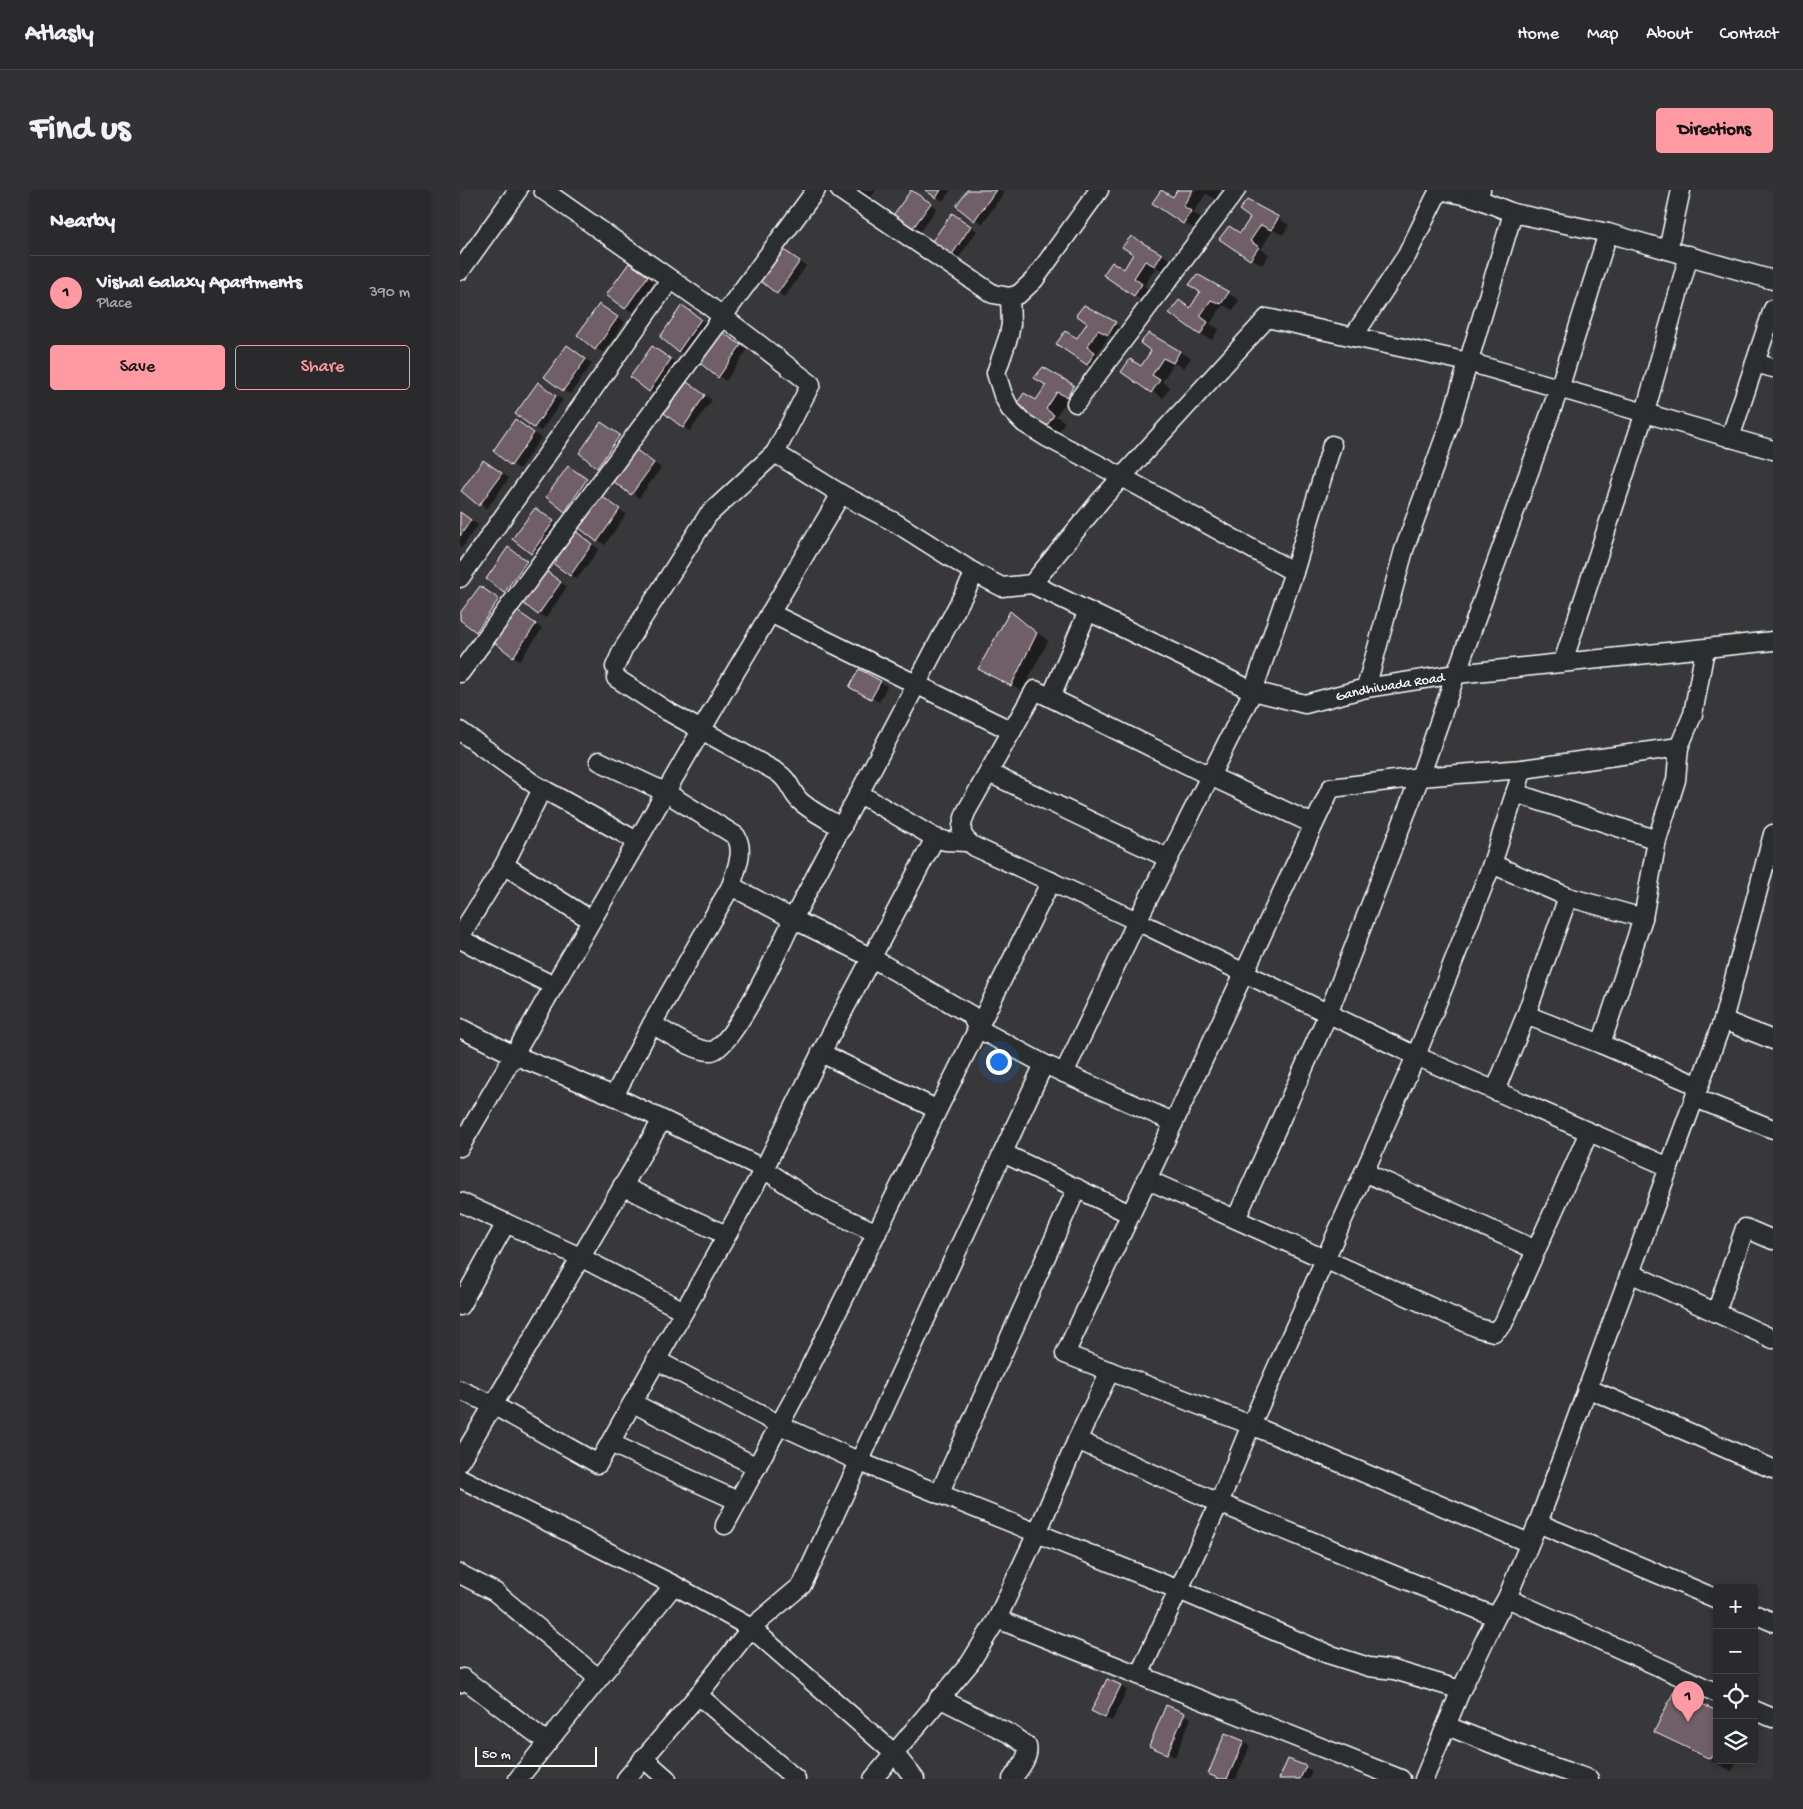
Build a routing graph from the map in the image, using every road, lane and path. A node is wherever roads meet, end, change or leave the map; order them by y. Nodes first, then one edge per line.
1 (518, 190) edge
2 (543, 190) edge
3 (816, 190) edge
4 (840, 190) edge
5 (1099, 190) edge
6 (1236, 190) edge
7 (1440, 190) edge
8 (1681, 190) edge
9 (1478, 194) edge
10 (1512, 212) junction
11 (1608, 233) junction
12 (1668, 250) junction
13 (1689, 255) junction
14 (460, 271) edge
15 (670, 280) junction
16 (1773, 280) edge
17 (1010, 297) junction
18 (1773, 310) edge
19 (722, 316) junction
20 (1353, 337) junction
21 (1468, 362) junction
22 (1755, 362) junction
23 (1773, 368) edge
24 (1559, 389) junction
25 (1076, 403) dead end
26 (1645, 412) junction
27 (1730, 438) junction
28 (1332, 445) dead end
29 (1773, 450) edge
30 (774, 453) junction
31 (1122, 477) junction
32 (841, 494) junction
33 (1294, 572) junction
34 (975, 573) junction
35 (460, 578) edge
36 (1032, 584) junction
37 (1088, 612) junction
38 (770, 613) junction
39 (1773, 641) edge
40 (1705, 649) junction
41 (1562, 662) junction
42 (460, 673) edge
43 (1456, 674) junction
44 (917, 685) junction
45 (1366, 688) junction
46 (1253, 690) junction
47 (1051, 698) junction
48 (701, 730) junction
49 (460, 731) edge
50 (1012, 732) junction
51 (1678, 747) junction
52 (599, 761) dead end
53 (1523, 769) junction
54 (990, 773) junction
55 (1210, 776) junction
56 (1420, 777) junction
57 (542, 789) junction
58 (665, 792) junction
59 (1515, 793) junction
60 (860, 794) junction
61 (1313, 824) junction
62 (842, 828) junction
63 (1773, 834) edge
64 (935, 838) junction
65 (1657, 840) junction
66 (636, 841) junction
67 (966, 842) junction
68 (1168, 858) junction
69 (1492, 864) junction
70 (504, 865) junction
71 (1051, 881) junction
72 (731, 886) junction
73 (1568, 897) junction
74 (1643, 918) junction
75 (793, 919) junction
76 (591, 920) junction
77 (1137, 921) junction
78 (460, 937) edge
79 (872, 958) junction
80 (1243, 973) junction
81 (554, 986) junction
82 (1328, 1014) junction
83 (1526, 1015) junction
84 (1724, 1020) junction
85 (652, 1024) junction
86 (460, 1028) edge
87 (977, 1028) junction
88 (1773, 1040) edge
89 (1601, 1044) junction
90 (821, 1053) junction
91 (514, 1055) junction
92 (1416, 1056) junction
93 (1044, 1064) junction
94 (1064, 1073) junction
95 (1495, 1091) junction
96 (1697, 1092) junction
97 (614, 1096) junction
98 (936, 1109) junction
99 (662, 1120) junction
100 (1173, 1122) junction
101 (465, 1128) edge
102 (1773, 1129) edge
103 (1589, 1132) junction
104 (460, 1147) edge
105 (1003, 1153) junction
106 (1669, 1167) junction
107 (764, 1169) junction
108 (1364, 1172) junction
109 (1146, 1179) junction
110 (622, 1186) junction
111 (1077, 1188) junction
112 (460, 1202) edge
113 (1130, 1214) junction
114 (1236, 1219) junction
115 (506, 1223) junction
116 (877, 1233) junction
117 (726, 1235) junction
118 (1773, 1240) edge
119 (1536, 1250) junction
120 (580, 1257) junction
121 (1325, 1260) junction
122 (1630, 1273) junction
123 (460, 1306) edge
124 (684, 1311) junction
125 (1716, 1313) junction
126 (1773, 1339) edge
127 (656, 1360) junction
128 (1110, 1371) junction
129 (1587, 1388) junction
130 (460, 1390) edge
131 (633, 1403) junction
132 (493, 1405) junction
133 (780, 1425) junction
134 (1251, 1425) junction
135 (1077, 1440) junction
136 (610, 1443) junction
137 (460, 1461) edge
138 (860, 1462) junction
139 (758, 1467) junction
140 (1773, 1469) edge
141 (460, 1478) edge
142 (939, 1494) junction
143 (738, 1501) junction
144 (1219, 1503) junction
145 (1538, 1523) junction
146 (725, 1525) dead end
147 (1037, 1533) junction
148 (1529, 1543) junction
149 (460, 1574) edge
150 (674, 1585) junction
151 (1179, 1590) junction
152 (1713, 1596) edge
153 (1507, 1598) junction
154 (1758, 1616) edge
155 (1496, 1617) junction
156 (997, 1619) junction
157 (1773, 1622) edge
158 (751, 1628) junction
159 (1139, 1675) junction
160 (598, 1678) junction
161 (461, 1679) edge
162 (1461, 1690) junction
163 (1713, 1692) edge
164 (698, 1695) junction
165 (939, 1698) junction
166 (1758, 1712) edge
167 (1773, 1718) edge
168 (1447, 1726) junction
169 (547, 1742) junction
170 (895, 1754) junction
171 (643, 1758) junction
172 (518, 1779) edge
173 (626, 1779) edge
174 (667, 1779) edge
175 (796, 1779) edge
176 (873, 1779) edge
177 (915, 1779) edge
178 (1012, 1779) edge
179 (1401, 1779) edge
180 (1424, 1779) edge
181 (1589, 1779) edge

1 - 14 street
2 - 15 street
3 - 19 street
4 - 17 street
5 - 17 street
6 - 25 street
7 - 9 street
7 - 20 street
8 - 12 street
9 - 10 street
10 - 11 street
10 - 21 street
11 - 12 street
11 - 24 street
12 - 13 street
13 - 16 street
13 - 26 street
15 - 19 street
15 - 35 street
17 - 31 street
18 - 22 street
19 - 30 street
19 - 42 street
20 - 21 street
20 - 31 street
21 - 24 street
21 - 45 street
22 - 23 street
22 - 27 street
24 - 26 street
24 - 43 street
26 - 27 street
26 - 41 street
27 - 29 street
28 - 33 street
30 - 32 street
30 - 48 street
31 - 33 street
31 - 36 street
32 - 34 street
32 - 38 street
33 - 46 street
34 - 36 street
34 - 44 street
36 - 37 street, Gandhiwada Road
37 - 46 street, Gandhiwada Road
37 - 47 street
38 - 44 street
38 - 48 street
39 - 40 street, Gandhiwada Road
40 - 41 street, Gandhiwada Road
40 - 51 street
41 - 43 street, Gandhiwada Road
43 - 45 street, Gandhiwada Road
43 - 56 street
44 - 50 street
44 - 60 street
45 - 46 street, Gandhiwada Road
46 - 55 street
47 - 50 street
47 - 55 street
48 - 58 street
48 - 62 street
49 - 57 street
50 - 54 street
51 - 53 street
51 - 65 street
52 - 58 street
53 - 56 street
53 - 59 street
54 - 67 street
54 - 68 street
55 - 61 street
55 - 68 street
56 - 61 street
56 - 82 street
57 - 66 street
57 - 70 street
58 - 66 street
58 - 72 street
59 - 65 street
59 - 69 street
60 - 62 street
60 - 64 street
61 - 80 street
62 - 75 street
63 - 84 street
64 - 67 street
64 - 79 street
65 - 74 street
66 - 76 street
67 - 71 street
68 - 77 street
69 - 73 street
69 - 92 street
70 - 76 street
70 - 78 street
71 - 77 street
71 - 87 street
72 - 75 street
72 - 85 street
73 - 74 street
73 - 83 street
74 - 89 street
75 - 79 street
75 - 85 street
76 - 81 street
77 - 80 street
77 - 94 street
78 - 81 street
79 - 87 street
79 - 90 street
80 - 82 street
80 - 100 street
81 - 91 street
82 - 92 street
82 - 114 street
83 - 89 street
83 - 95 street
84 - 88 street
84 - 96 street
85 - 97 street
86 - 91 street
87 - 93 street
87 - 98 street
89 - 96 street
90 - 98 street
90 - 107 street
91 - 97 street
91 - 101 street
92 - 95 street
92 - 108 street
93 - 94 street
93 - 105 street
94 - 100 street
95 - 103 street
96 - 102 street
96 - 106 street
97 - 99 street
98 - 116 street
99 - 107 street
99 - 110 street
100 - 109 street
101 - 104 street
103 - 106 street
103 - 119 street
105 - 111 street
105 - 138 street
106 - 122 street
107 - 116 street
107 - 117 street
108 - 119 street
108 - 121 street
109 - 113 street
109 - 114 street
110 - 117 street
110 - 120 street
111 - 113 street
111 - 142 street
112 - 115 street
113 - 128 street
114 - 121 street
115 - 120 street
115 - 123 street
116 - 133 street
117 - 124 street
118 - 125 street
119 - 121 street
120 - 124 street
120 - 132 street
121 - 134 street
122 - 125 street
122 - 129 street
124 - 127 street
125 - 126 street
127 - 131 street
127 - 133 street
128 - 134 street
128 - 135 street
129 - 140 street
129 - 145 street
130 - 132 street
131 - 136 street
131 - 139 street
132 - 136 street
132 - 137 street
133 - 138 street
133 - 139 street
134 - 144 street
134 - 148 street
135 - 144 street
135 - 147 street
136 - 143 street
138 - 142 street
138 - 158 street
139 - 143 street
141 - 150 street
142 - 147 street
143 - 146 street
144 - 151 street
144 - 155 street
145 - 148 street
145 - 152 street
147 - 151 street
147 - 156 street
148 - 153 street
149 - 160 street
150 - 158 street
150 - 160 street
151 - 159 street
151 - 162 street
153 - 155 street
153 - 163 street
154 - 157 street
155 - 162 street
156 - 159 street
156 - 165 street
158 - 164 street
158 - 170 street
159 - 179 street
160 - 169 street
161 - 169 street
162 - 168 street
164 - 171 street
164 - 175 street
165 - 170 street
165 - 178 street
166 - 167 street
168 - 180 street
168 - 181 street
169 - 172 street
170 - 176 street
170 - 177 street
171 - 173 street
171 - 174 street

